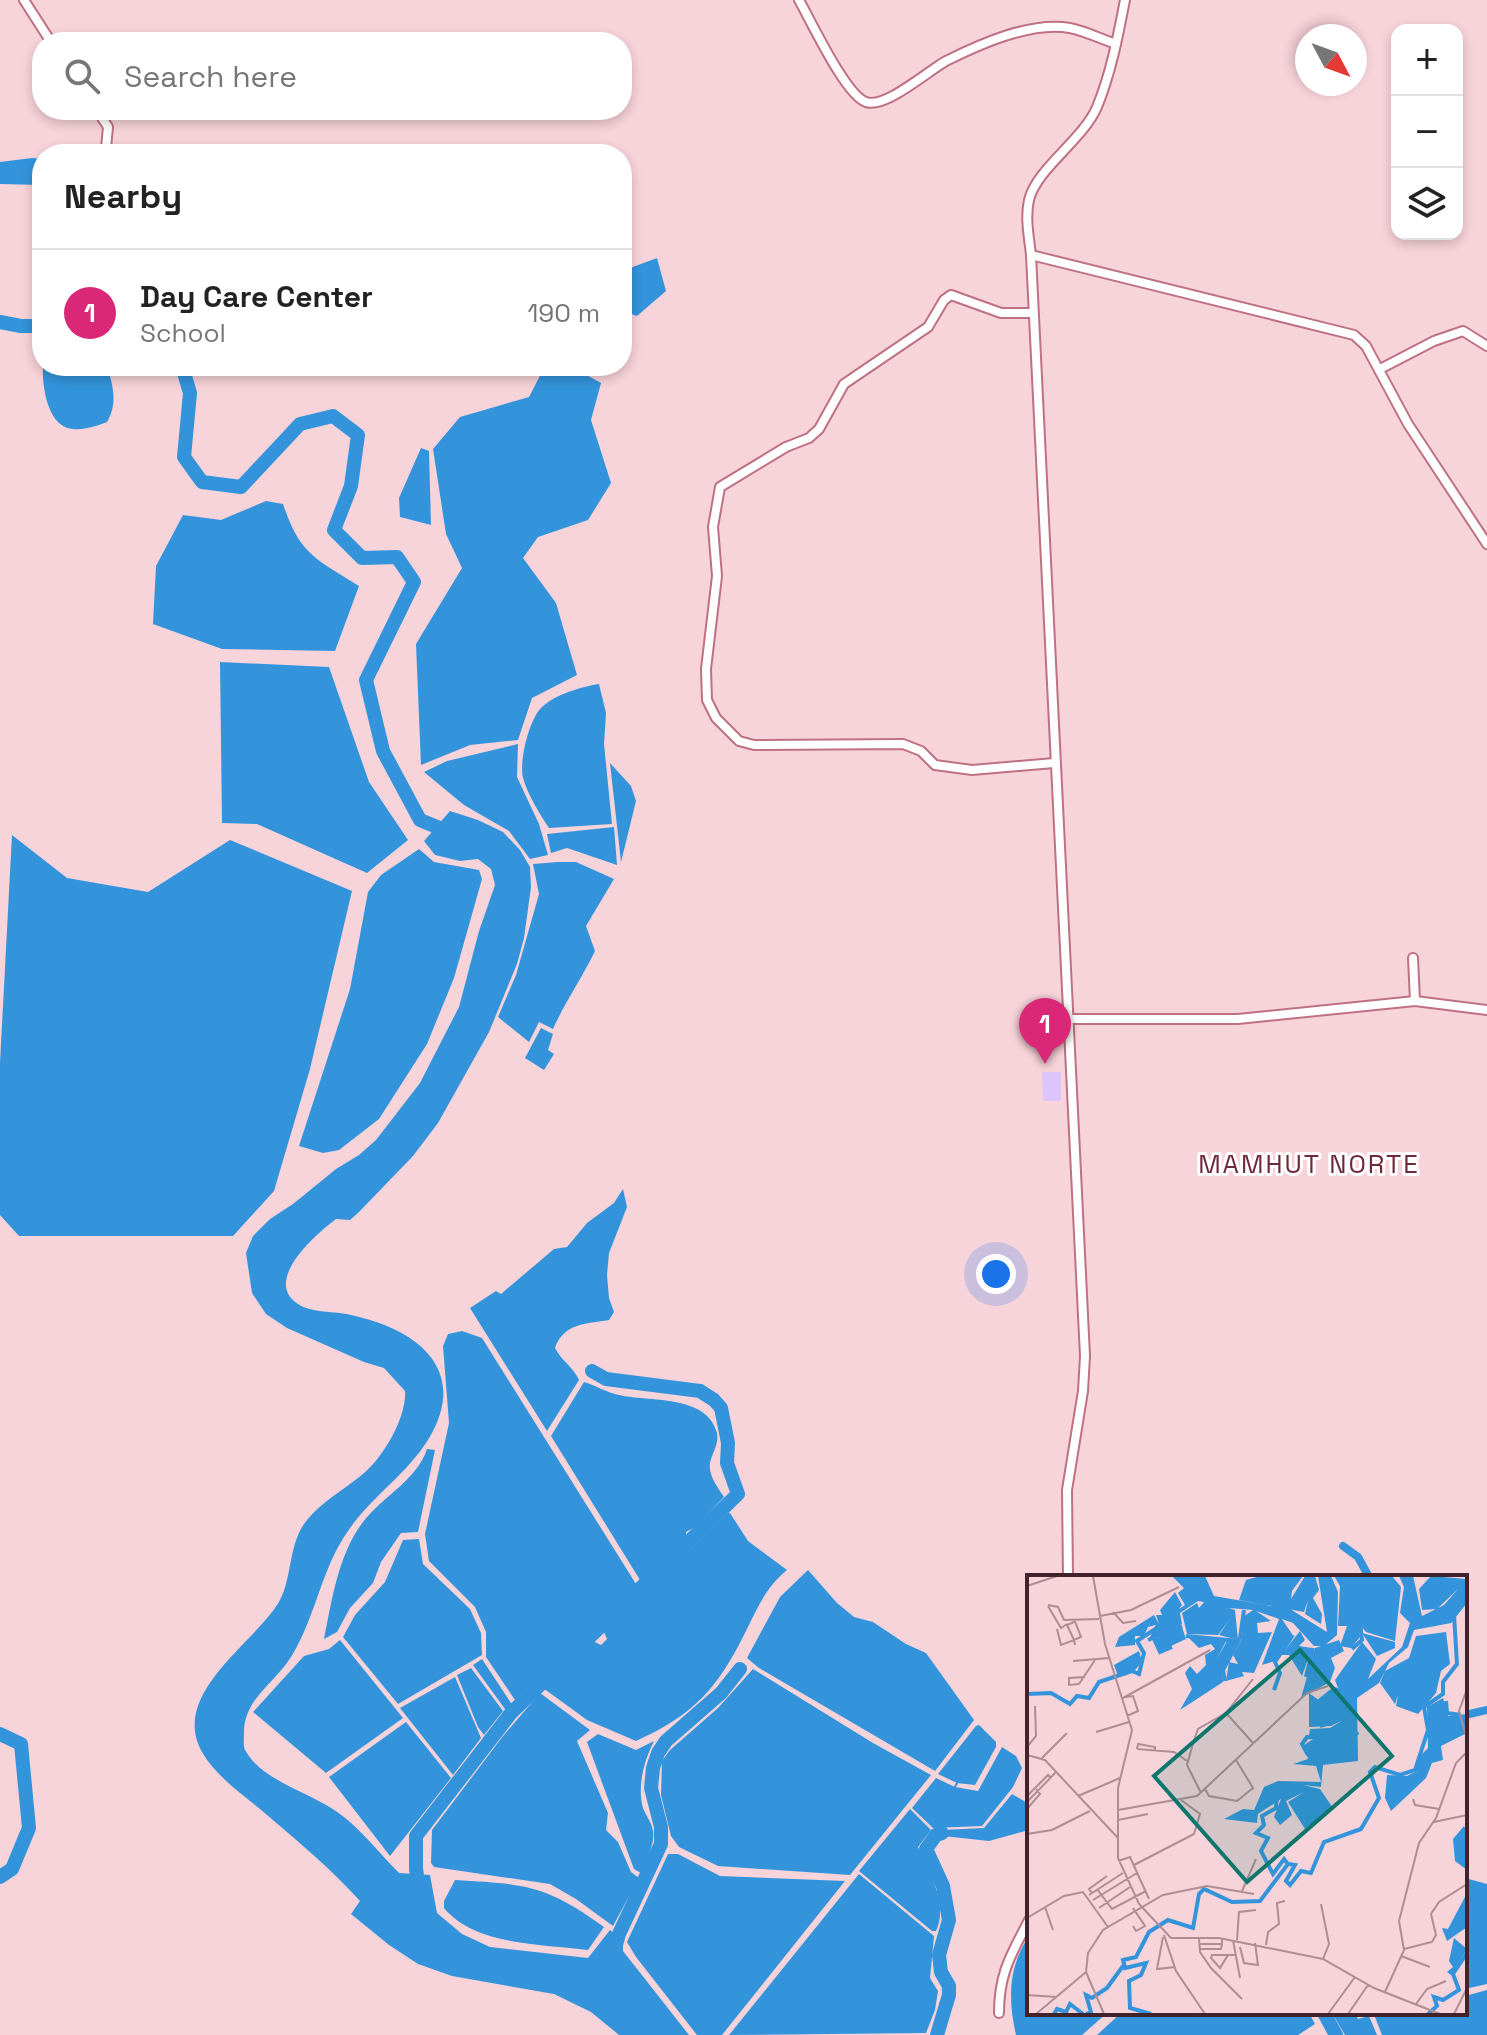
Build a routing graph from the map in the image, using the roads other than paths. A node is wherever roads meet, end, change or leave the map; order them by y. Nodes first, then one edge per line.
1 (24, 0) edge
2 (799, 0) edge
3 (1125, 0) edge
4 (45, 32) edge
5 (1116, 44) junction
6 (103, 120) edge
7 (106, 144) edge
8 (1031, 255) junction
9 (1033, 313) junction
10 (1487, 346) edge
11 (1380, 369) junction
12 (1487, 544) edge
13 (1054, 763) junction
14 (1413, 958) dead end
15 (1415, 1001) junction
16 (1487, 1010) edge
17 (1068, 1019) junction
18 (1068, 1575) edge
19 (1027, 1924) edge
20 (999, 2013) dead end

1 - 4 street
2 - 5 street
3 - 5 street
5 - 8 street
6 - 7 street
8 - 9 street
8 - 11 street
9 - 13 street
9 - 13 street
10 - 11 street
11 - 12 street
13 - 17 street
14 - 15 street
15 - 16 street
15 - 17 street
17 - 18 street
19 - 20 street

